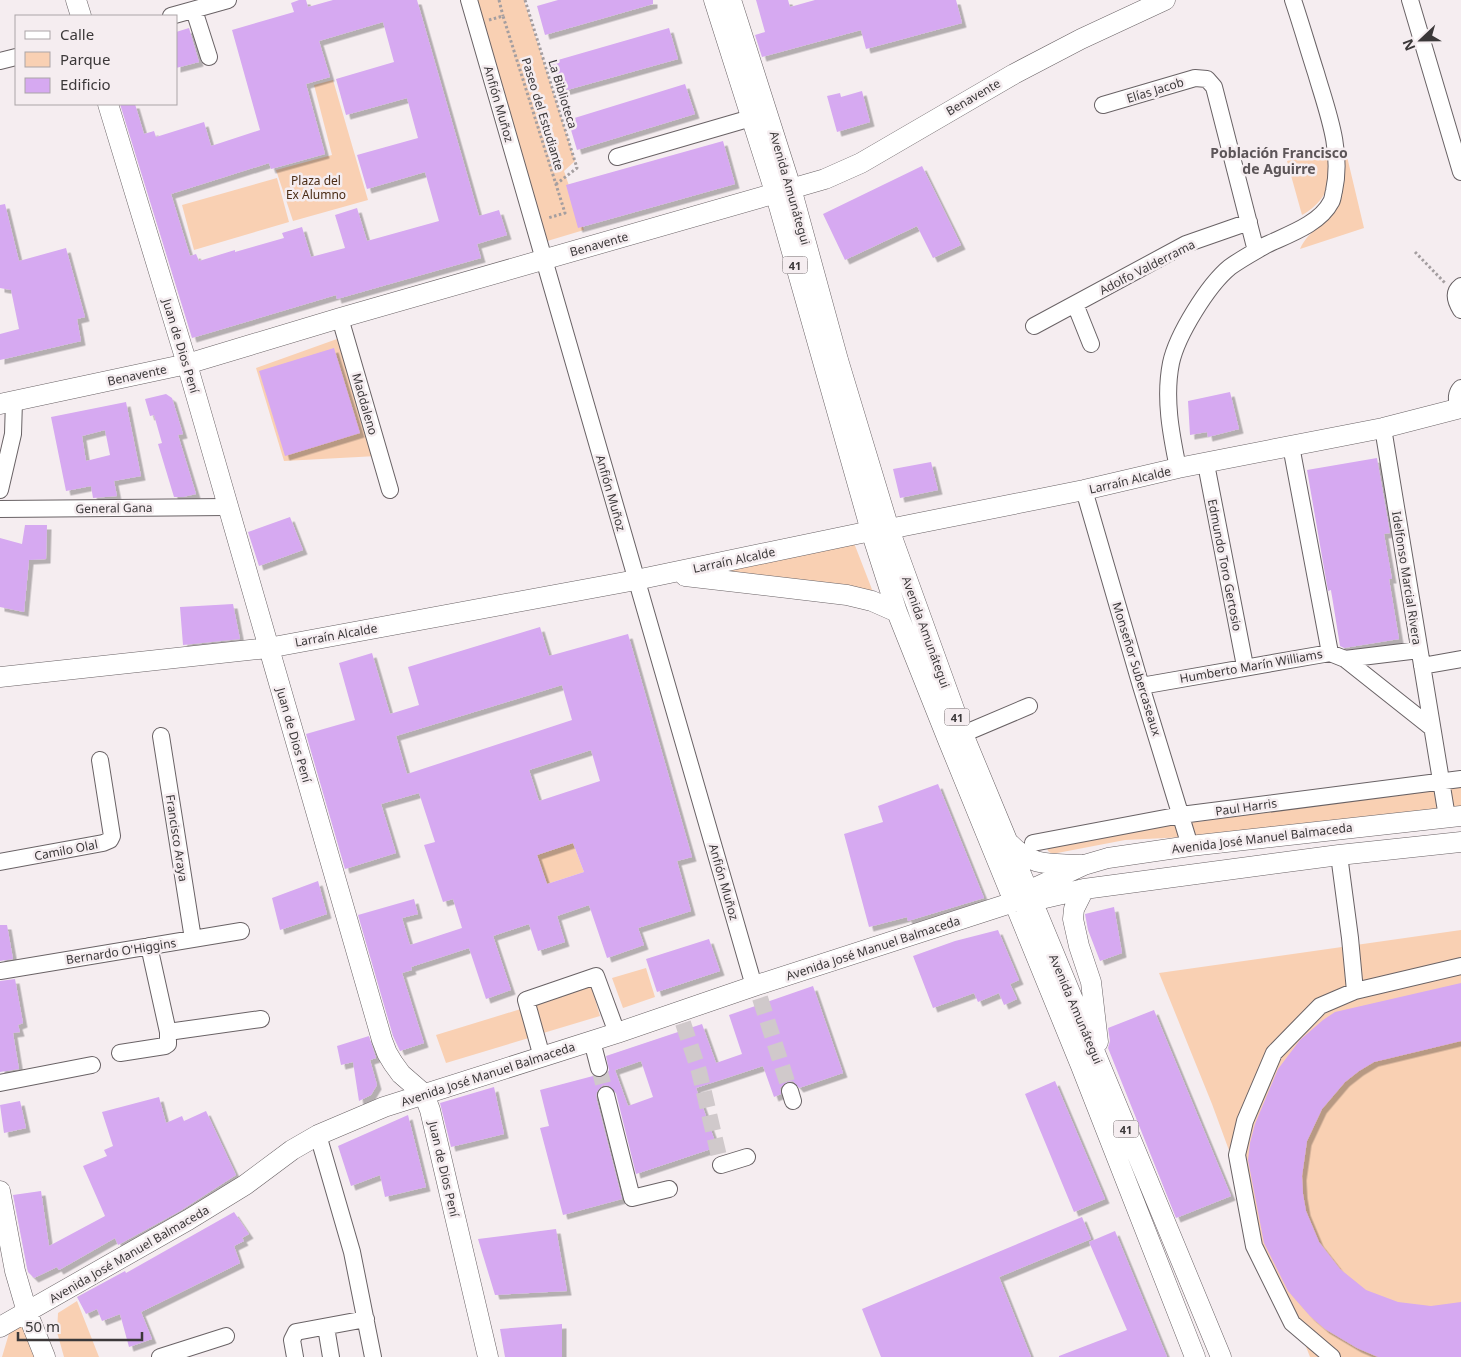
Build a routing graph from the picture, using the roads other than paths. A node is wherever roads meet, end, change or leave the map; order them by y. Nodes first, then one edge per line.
1 (76, 0) edge
2 (228, 0) edge
3 (468, 0) edge
4 (714, 0) edge
5 (731, 0) edge
6 (1165, 0) edge
7 (1293, 0) edge
8 (1410, 0) edge
9 (1143, 4) edge
10 (194, 10) junction
11 (81, 15) edge
12 (175, 15) edge
13 (15, 57) edge
14 (209, 57) dead end
15 (0, 61) edge
16 (108, 105) edge
17 (1103, 106) dead end
18 (751, 118) junction
19 (617, 157) dead end
20 (1461, 172) edge
21 (783, 190) junction
22 (1249, 222) junction
23 (1256, 251) junction
24 (544, 260) junction
25 (1075, 304) junction
26 (340, 318) junction
27 (1034, 326) dead end
28 (1091, 344) dead end
29 (187, 364) junction
30 (1461, 388) edge
31 (7, 403) edge
32 (1460, 409) edge
33 (1382, 428) junction
34 (1292, 446) junction
35 (1206, 464) junction
36 (1178, 468) junction
37 (0, 490) edge
38 (390, 490) dead end
39 (1084, 490) junction
40 (227, 507) junction
41 (0, 509) edge
42 (880, 530) junction
43 (668, 574) junction
44 (636, 580) junction
45 (898, 612) junction
46 (268, 648) junction
47 (1337, 656) junction
48 (1420, 658) junction
49 (1461, 659) edge
50 (1245, 666) junction
51 (0, 677) edge
52 (1141, 686) junction
53 (1029, 706) dead end
54 (1432, 728) junction
55 (963, 734) junction
56 (161, 736) dead end
57 (100, 760) dead end
58 (1461, 779) edge
59 (1441, 781) junction
60 (1181, 815) junction
61 (1454, 816) edge
62 (1461, 842) edge
63 (1008, 843) junction
64 (1033, 843) dead end
65 (1190, 846) junction
66 (1339, 856) junction
67 (0, 862) edge
68 (1084, 865) junction
69 (1084, 890) junction
70 (1025, 898) junction
71 (241, 931) dead end
72 (193, 939) junction
73 (149, 946) junction
74 (1461, 966) edge
75 (0, 971) edge
76 (757, 990) junction
77 (1355, 991) junction
78 (262, 1018) dead end
79 (168, 1032) junction
80 (617, 1033) junction
81 (592, 1041) junction
82 (120, 1054) dead end
83 (542, 1057) junction
84 (92, 1064) dead end
85 (599, 1068) tunnel mouth
86 (1101, 1068) junction
87 (0, 1083) edge
88 (424, 1094) junction
89 (606, 1095) tunnel mouth
90 (318, 1135) junction
91 (747, 1157) dead end
92 (721, 1165) dead end
93 (669, 1189) dead end
94 (0, 1190) edge
95 (27, 1312) junction
96 (366, 1319) junction
97 (0, 1326) edge
98 (326, 1327) junction
99 (226, 1336) dead end
100 (45, 1357) edge
101 (160, 1357) edge
102 (295, 1357) edge
103 (331, 1357) edge
104 (373, 1357) edge
105 (488, 1357) edge
106 (1195, 1357) edge
107 (1221, 1357) edge
108 (1332, 1357) edge

1 - 11 main road
2 - 10 street
3 - 24 street, Anfión Muñoz
4 - 18 main road, Avenida Amunátegui / 41
5 - 21 main road, Avenida Amunátegui / 41
6 - 9 main road, Benavente
7 - 23 street
8 - 20 street
9 - 21 main road, Benavente
10 - 12 street
10 - 14 street
13 - 15 street
16 - 29 main road, Juan de Dios Pení
17 - 22 street, Elías Jacob
18 - 19 street
18 - 21 main road, Avenida Amunátegui / 41
21 - 24 main road, Benavente
21 - 42 main road, Avenida Amunátegui / 41
22 - 23 street, Elías Jacob
22 - 25 street, Adolfo Valderrama
23 - 36 street
24 - 26 main road, Benavente
24 - 44 street, Anfión Muñoz
25 - 27 street, Adolfo Valderrama
25 - 28 street
26 - 29 main road, Benavente
26 - 38 street, Maddaleno
29 - 31 main road, Benavente
29 - 40 main road, Juan de Dios Pení
30 - 32 street
31 - 37 street
32 - 33 main road, Larraín Alcalde
33 - 34 main road, Larraín Alcalde
33 - 48 street, Idelfonso Marcial Rivera
34 - 35 main road, Larraín Alcalde
34 - 47 street
35 - 36 main road, Larraín Alcalde
35 - 50 street, Edmundo Toro Gertosio
36 - 39 main road, Larraín Alcalde
39 - 42 main road, Larraín Alcalde
39 - 52 street, Monseñor Subercaseaux
40 - 41 street, General Gana
40 - 46 main road, Juan de Dios Pení
42 - 43 main road, Larraín Alcalde
42 - 45 main road, Avenida Amunátegui / 41
42 - 55 main road, Avenida Amunátegui / 41
43 - 44 main road, Larraín Alcalde
43 - 45 main road
44 - 46 main road, Larraín Alcalde
44 - 76 street, Anfión Muñoz
45 - 70 main road, Avenida Amunátegui / 41
46 - 51 main road, Larraín Alcalde
46 - 88 main road, Juan de Dios Pení
47 - 48 street, Humberto Marín Williams
47 - 50 street, Humberto Marín Williams
47 - 54 street
48 - 49 street, Humberto Marín Williams
48 - 54 street, Idelfonso Marcial Rivera
50 - 52 street, Humberto Marín Williams
52 - 60 street, Monseñor Subercaseaux
53 - 55 street
54 - 59 street, Idelfonso Marcial Rivera
55 - 63 main road, Avenida Amunátegui / 41
56 - 72 street, Francisco Araya
57 - 67 street, Camilo Olal
58 - 59 street, Paul Harris
59 - 60 street, Paul Harris
59 - 61 street, Idelfonso Marcial Rivera
60 - 64 street, Paul Harris
60 - 65 street, Monseñor Subercaseaux
61 - 65 main road, Avenida José Manuel Balmaceda
62 - 66 main road, Avenida José Manuel Balmaceda
63 - 68 main road
63 - 70 main road, Avenida Amunátegui / 41
65 - 68 main road, Avenida José Manuel Balmaceda
66 - 69 main road, Avenida José Manuel Balmaceda
66 - 77 street
68 - 70 main road, Avenida José Manuel Balmaceda
69 - 70 main road, Avenida José Manuel Balmaceda
69 - 86 main road
70 - 76 main road, Avenida José Manuel Balmaceda
70 - 86 main road, Avenida Amunátegui / 41
70 - 106 main road, Avenida Amunátegui / 41
71 - 72 street, Bernardo O'Higgins
72 - 73 street, Bernardo O'Higgins
73 - 75 street, Bernardo O'Higgins
73 - 79 street
74 - 77 street
76 - 80 main road, Avenida José Manuel Balmaceda
77 - 108 street
78 - 79 street
79 - 82 street
80 - 81 main road, Avenida José Manuel Balmaceda
80 - 83 street
81 - 83 main road, Avenida José Manuel Balmaceda
81 - 85 street
83 - 88 main road, Avenida José Manuel Balmaceda
84 - 87 street
86 - 107 main road, Avenida Amunátegui / 41
88 - 90 main road, Avenida José Manuel Balmaceda
88 - 105 main road, Juan de Dios Pení
89 - 93 street
90 - 95 main road, Avenida José Manuel Balmaceda
90 - 96 street
91 - 92 street
94 - 95 main road
95 - 97 main road, Avenida José Manuel Balmaceda
95 - 100 main road
96 - 98 street
96 - 104 street
98 - 102 street
98 - 103 street
99 - 101 street

